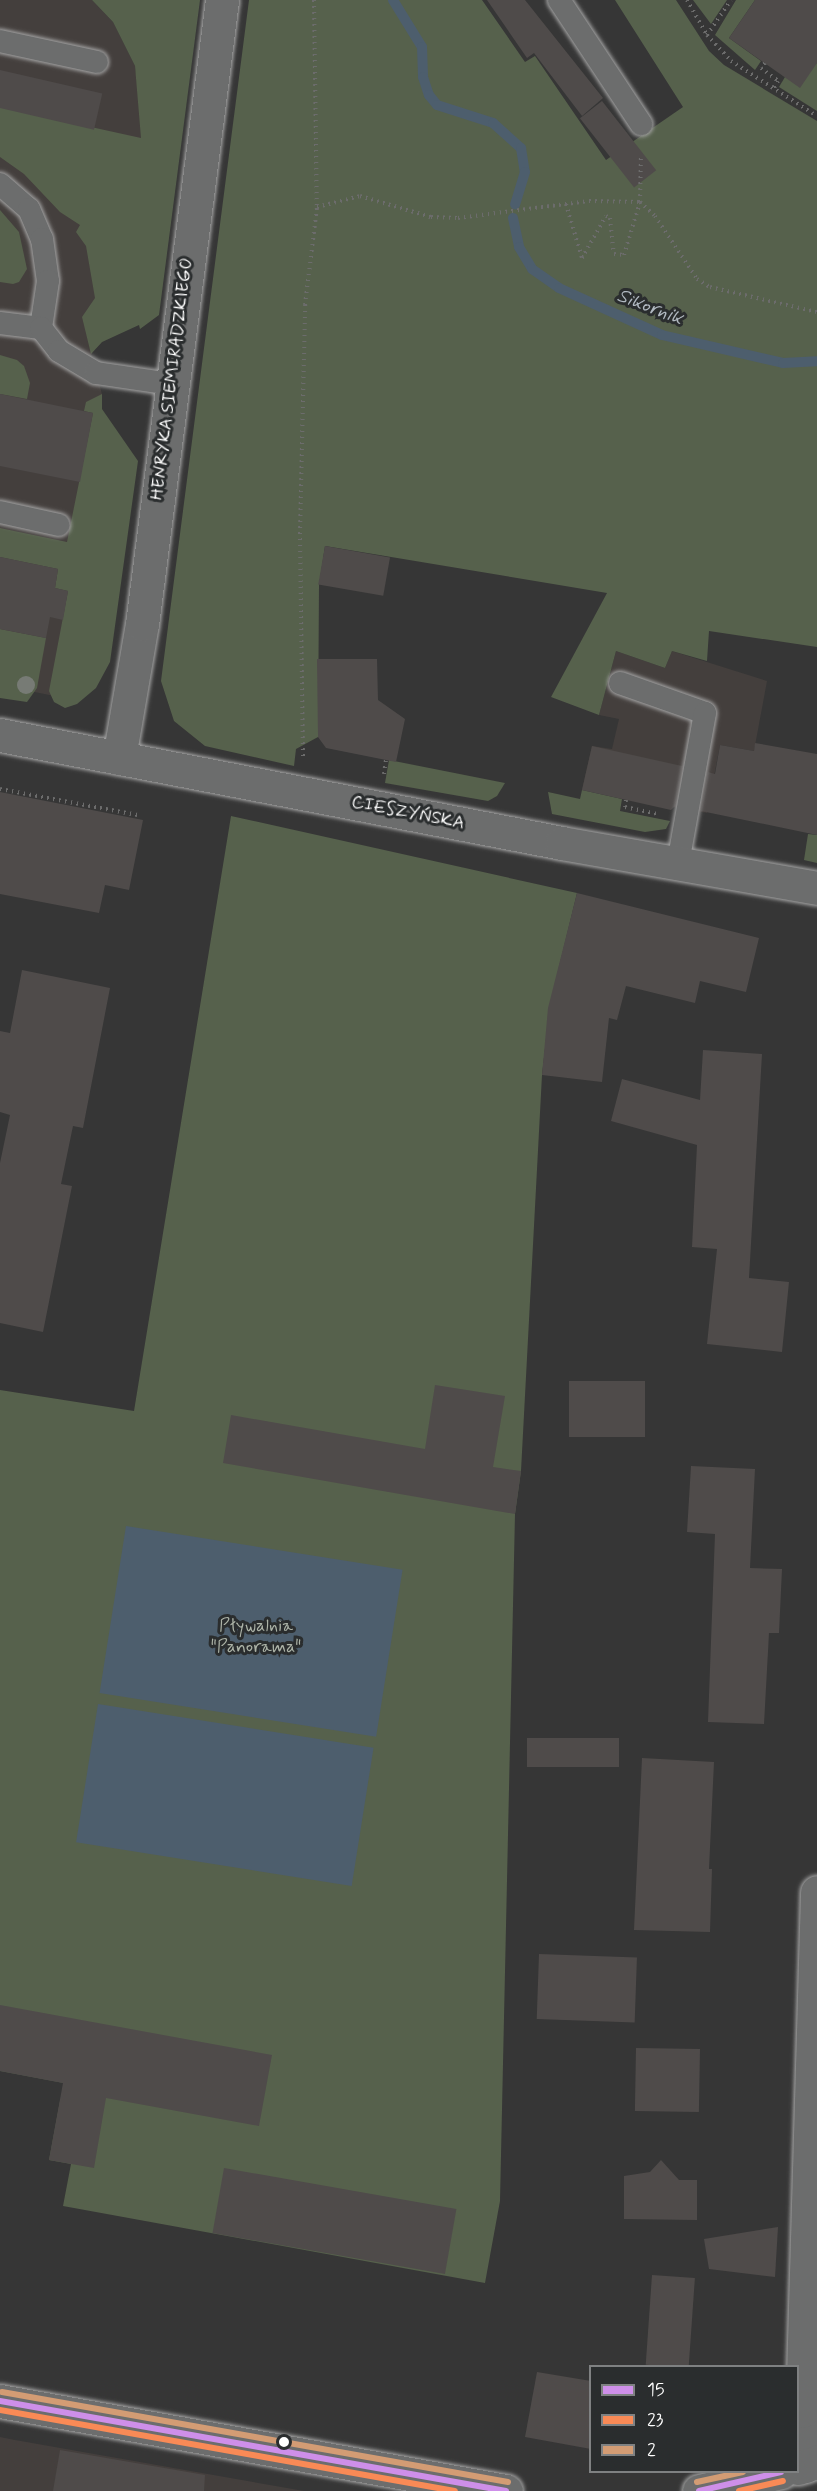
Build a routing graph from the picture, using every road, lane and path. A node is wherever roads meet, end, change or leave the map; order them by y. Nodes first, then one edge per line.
1 (222, 0) edge
2 (314, 0) edge
3 (559, 0) edge
4 (687, 0) edge
5 (731, 0) edge
6 (707, 35) junction
7 (0, 41) edge
8 (97, 62) dead end
9 (765, 63) dead end
10 (774, 88) junction
11 (817, 116) edge
12 (641, 124) dead end
13 (641, 149) dead end
14 (0, 184) edge
15 (640, 202) junction
16 (566, 204) junction
17 (317, 207) junction
18 (817, 312) edge
19 (0, 323) edge
20 (41, 328) junction
21 (171, 384) junction
22 (0, 512) edge
23 (59, 525) dead end
24 (620, 683) dead end
25 (0, 735) edge
26 (119, 758) junction
27 (303, 760) dead end
28 (0, 789) edge
29 (626, 800) dead end
30 (138, 814) dead end
31 (684, 819) junction
32 (678, 863) junction
33 (817, 888) edge
34 (817, 1892) edge
35 (0, 2402) edge
36 (800, 2467) edge
37 (775, 2473) edge
38 (506, 2491) edge
39 (699, 2491) edge

1 - 21 street, HENRYKA SIEMIRADZKIEGO
2 - 17 path
3 - 12 lane
4 - 6 path
5 - 6 path
6 - 10 path
7 - 8 lane
9 - 10 path
10 - 11 path
13 - 15 path
14 - 20 lane
15 - 16 path
15 - 16 path
15 - 18 path
16 - 17 path
17 - 27 path
19 - 20 lane
20 - 21 lane
21 - 26 street, HENRYKA SIEMIRADZKIEGO
22 - 23 lane
24 - 31 lane
25 - 26 street, CIESZYŃSKA
26 - 32 street, CIESZYŃSKA
28 - 30 path
29 - 31 path
31 - 32 lane
32 - 33 street, CIESZYŃSKA
34 - 36 street
35 - 38 street
37 - 39 street

